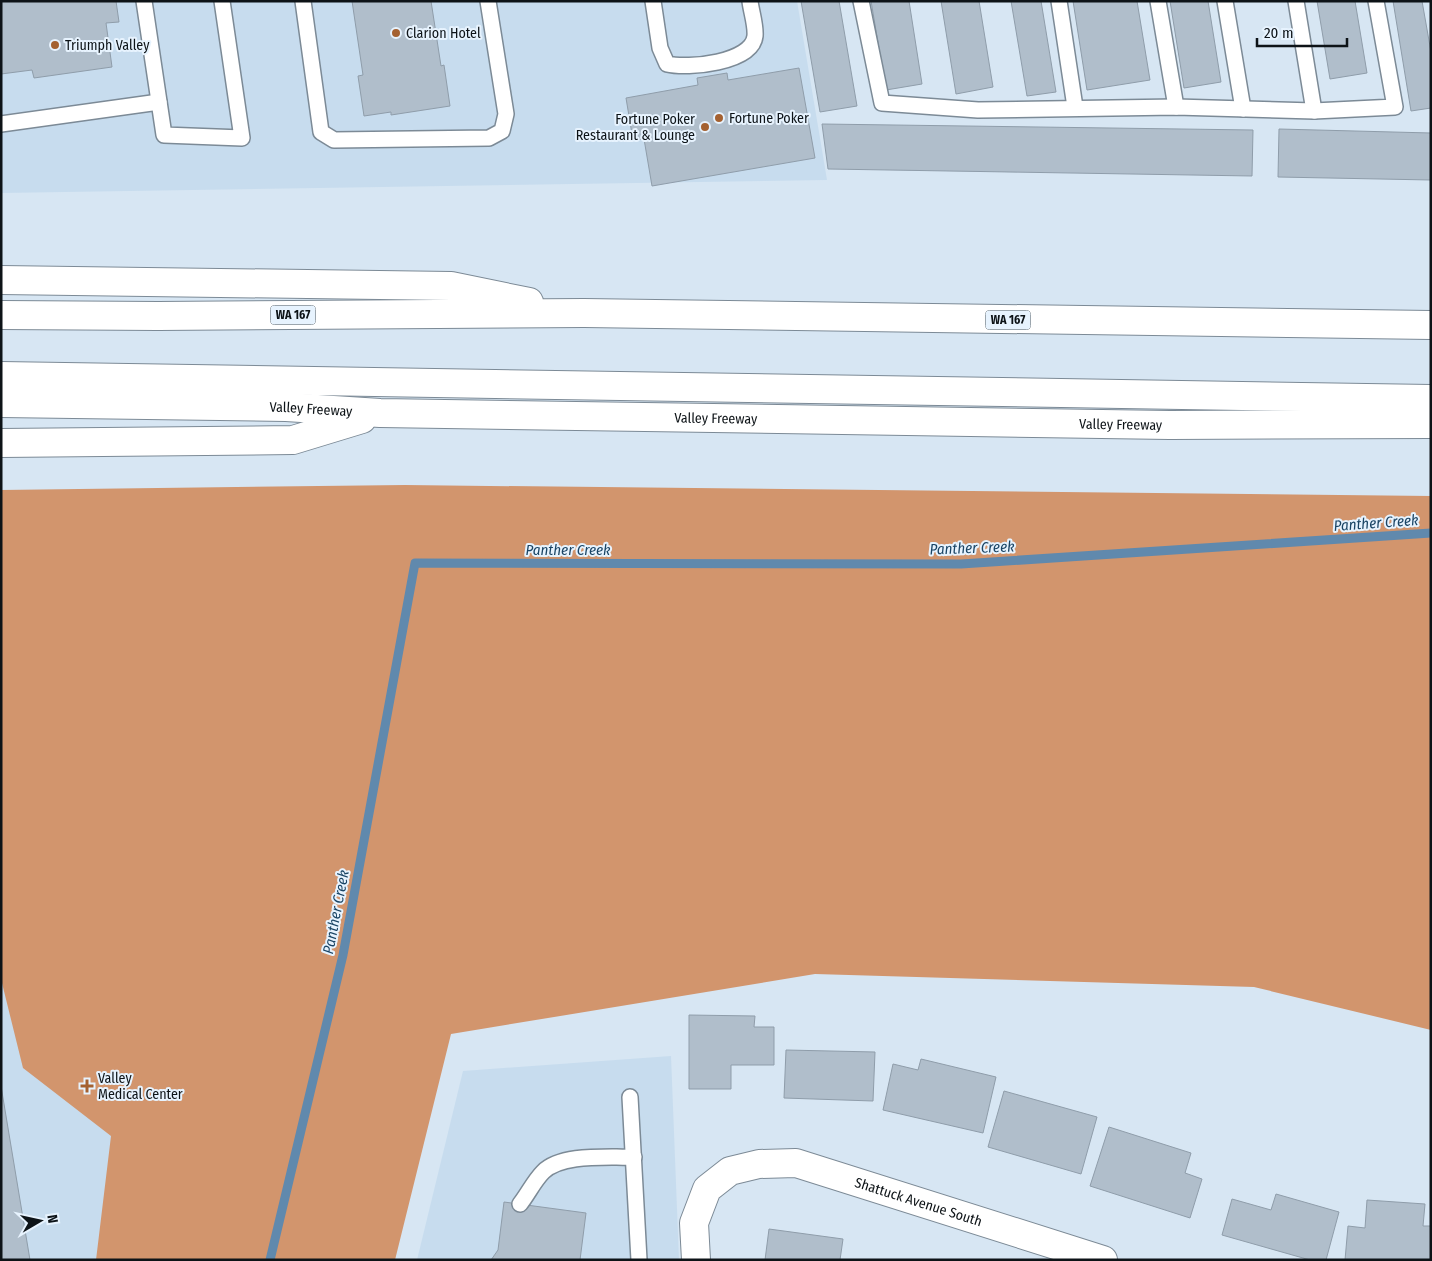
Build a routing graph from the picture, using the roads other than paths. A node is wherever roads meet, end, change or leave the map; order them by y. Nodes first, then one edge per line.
1 (144, 1) edge
2 (222, 1) edge
3 (303, 1) edge
4 (488, 1) edge
5 (653, 1) edge
6 (750, 1) edge
7 (861, 1) edge
8 (1059, 1) edge
9 (1158, 1) edge
10 (1225, 1) edge
11 (1296, 1) edge
12 (1376, 1) edge
13 (159, 102) junction
14 (1176, 107) junction
15 (1075, 108) junction
16 (1243, 109) junction
17 (1314, 111) junction
18 (1, 124) edge
19 (1, 280) edge
20 (584, 313) junction
21 (1, 315) edge
22 (1431, 325) edge
23 (1, 376) edge
24 (1431, 399) edge
25 (1, 403) edge
26 (380, 413) junction
27 (1431, 424) edge
28 (1, 443) edge
29 (630, 1097) dead end
30 (634, 1157) junction
31 (520, 1204) dead end
32 (1098, 1259) edge
33 (639, 1260) edge
34 (696, 1260) edge

1 - 13 lane
2 - 13 lane
3 - 4 lane
5 - 6 lane
7 - 15 lane
8 - 15 lane
9 - 14 lane
10 - 16 lane
11 - 17 lane
12 - 17 lane
13 - 18 lane
14 - 15 lane
14 - 16 lane
16 - 17 lane
19 - 20 main road
20 - 21 main road, WA 167
20 - 22 main road, WA 167
23 - 24 main road
25 - 26 main road, Valley Freeway
26 - 27 main road, Valley Freeway
26 - 28 main road
29 - 30 lane
30 - 31 lane
30 - 33 lane
32 - 34 main road, Shattuck Avenue South

